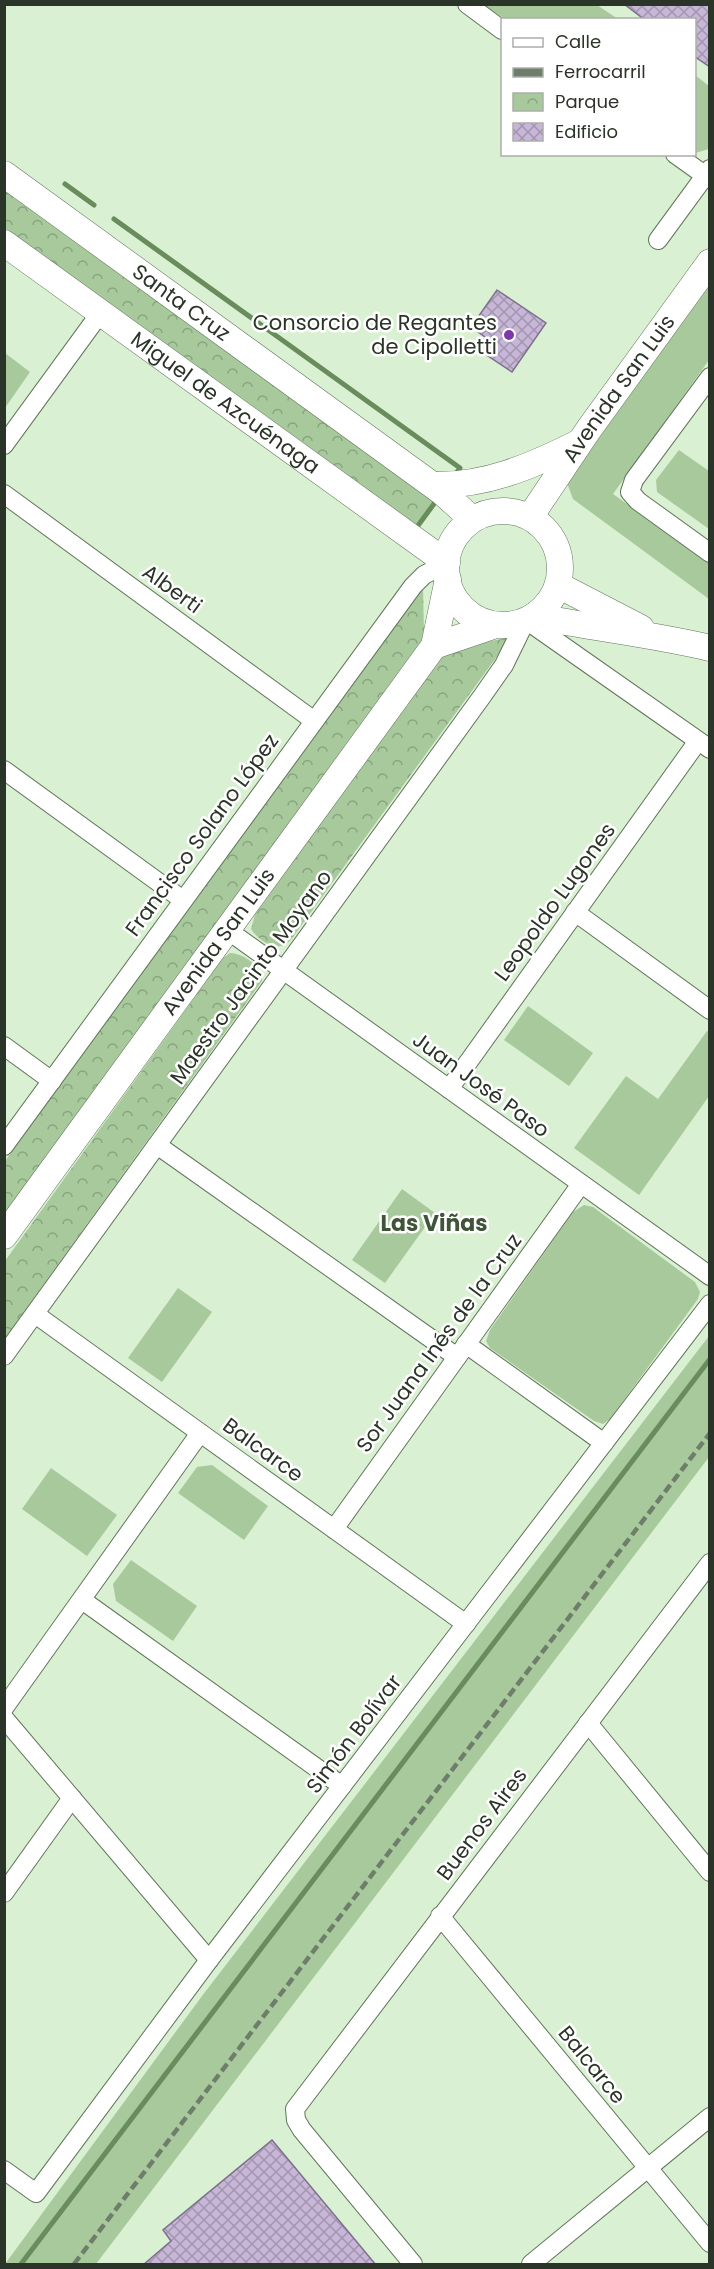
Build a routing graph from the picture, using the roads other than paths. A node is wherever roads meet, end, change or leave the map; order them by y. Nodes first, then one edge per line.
1 (467, 4) edge
2 (501, 29) edge
3 (678, 156) edge
4 (4, 174) edge
5 (708, 175) edge
6 (658, 240) dead end
7 (4, 243) edge
8 (710, 262) edge
9 (101, 312) junction
10 (710, 377) edge
11 (581, 441) junction
12 (4, 445) edge
13 (433, 485) junction
14 (4, 494) edge
15 (530, 517) junction
16 (472, 519) junction
17 (710, 553) edge
18 (447, 571) junction
19 (558, 585) junction
20 (530, 618) junction
21 (496, 625) junction
22 (654, 634) junction
23 (434, 646) junction
24 (710, 648) edge
25 (313, 720) junction
26 (704, 745) edge
27 (4, 770) edge
28 (183, 900) junction
29 (575, 912) junction
30 (226, 929) junction
31 (284, 970) junction
32 (710, 1010) edge
33 (4, 1046) edge
34 (52, 1081) junction
35 (449, 1089) junction
36 (157, 1145) junction
37 (4, 1146) edge
38 (581, 1184) junction
39 (4, 1236) edge
40 (710, 1276) edge
41 (710, 1304) edge
42 (35, 1314) junction
43 (462, 1351) junction
44 (4, 1356) edge
45 (200, 1433) junction
46 (604, 1443) junction
47 (334, 1529) junction
48 (710, 1563) edge
49 (82, 1600) junction
50 (466, 1624) junction
51 (4, 1708) edge
52 (4, 1718) edge
53 (588, 1723) junction
54 (342, 1786) junction
55 (72, 1798) junction
56 (710, 1872) edge
57 (4, 1893) edge
58 (440, 1916) junction
59 (209, 1960) junction
60 (710, 2117) edge
61 (648, 2168) junction
62 (4, 2170) edge
63 (710, 2243) edge
64 (413, 2265) edge
65 (531, 2265) edge

1 - 2 street
3 - 5 street
4 - 13 main road, Santa Cruz
5 - 6 street
7 - 9 main road, Miguel de Azcuénaga
8 - 11 main road, Avenida San Luis
9 - 12 street
9 - 18 main road, Miguel de Azcuénaga
10 - 17 street
11 - 13 main road
11 - 15 main road, Avenida San Luis
13 - 16 main road, Santa Cruz
14 - 25 street, Alberti
15 - 16 main road
15 - 19 main road
16 - 18 main road, Avenida San Luis
18 - 21 main road
18 - 23 main road, Avenida San Luis
18 - 25 street, Francisco Solano López
19 - 20 main road
19 - 22 main road
20 - 21 main road
20 - 22 main road
20 - 26 street
20 - 31 street, Maestro Jacinto Moyano
21 - 23 main road
22 - 24 main road
23 - 30 main road, Avenida San Luis
25 - 28 street, Francisco Solano López
26 - 29 street, Leopoldo Lugones
27 - 28 street
28 - 34 street, Francisco Solano López
29 - 32 street
29 - 35 street, Leopoldo Lugones
30 - 31 street, Juan José Paso
30 - 39 main road, Avenida San Luis
31 - 35 street, Juan José Paso
31 - 36 street, Maestro Jacinto Moyano
33 - 34 street
34 - 37 street, Francisco Solano López
35 - 38 street, Juan José Paso
36 - 42 street, Maestro Jacinto Moyano
36 - 43 street
38 - 40 street, Juan José Paso
38 - 43 street, Sor Juana Inés de la Cruz
41 - 46 street, Simón Bolívar
42 - 44 street, Maestro Jacinto Moyano
42 - 45 street, Balcarce
43 - 46 street
43 - 47 street, Sor Juana Inés de la Cruz
45 - 47 street, Balcarce
45 - 49 street
46 - 50 street, Simón Bolívar
47 - 50 street, Balcarce
48 - 53 street, Buenos Aires
49 - 51 street
49 - 54 street
50 - 54 street, Simón Bolívar
52 - 55 street
53 - 56 street
53 - 58 street, Buenos Aires
54 - 59 street, Simón Bolívar
55 - 57 street
55 - 59 street
58 - 61 street, Balcarce
58 - 64 street, Buenos Aires
59 - 62 street, Simón Bolívar
60 - 61 street
61 - 63 street, Balcarce
61 - 65 street

